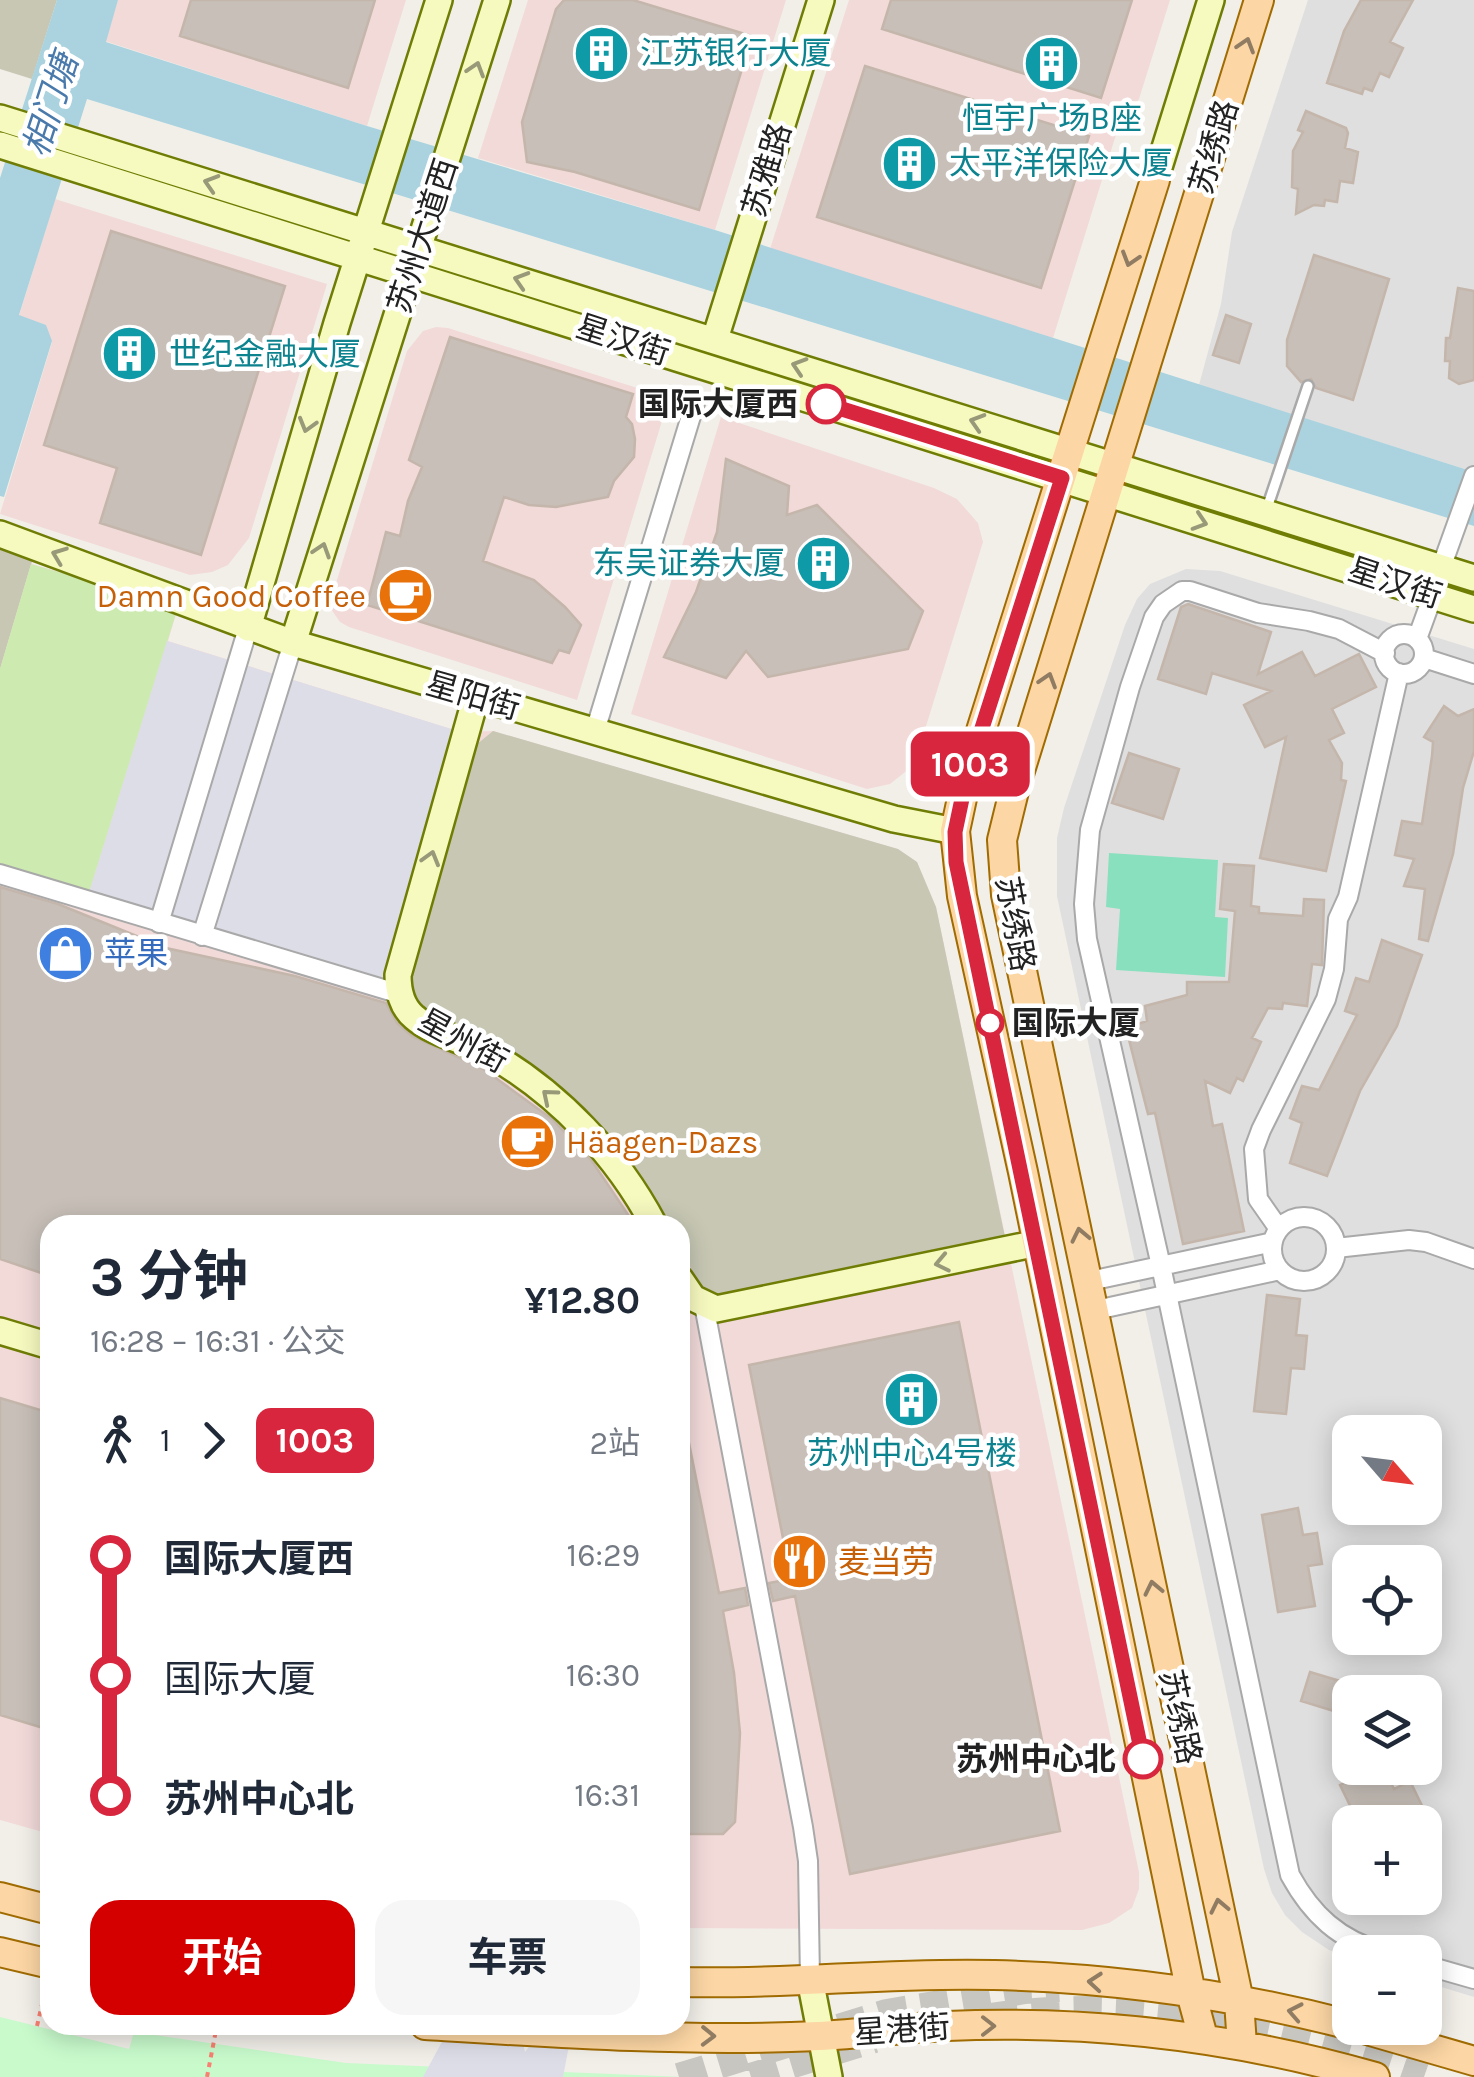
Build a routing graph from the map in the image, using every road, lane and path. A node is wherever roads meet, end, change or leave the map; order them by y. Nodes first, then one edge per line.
1 (438, 0) edge
2 (497, 0) edge
3 (821, 0) edge
4 (1211, 0) edge
5 (1260, 0) edge
6 (0, 118) edge
7 (0, 145) edge
8 (80, 156) junction
9 (1155, 180) joint
10 (370, 219) junction
11 (419, 248) junction
12 (358, 256) junction
13 (410, 273) junction
14 (714, 339) junction
15 (1308, 386) dead end
16 (694, 403) dead end
17 (1066, 465) junction
18 (1474, 476) edge
19 (1112, 479) junction
20 (1266, 511) junction
21 (0, 534) edge
22 (1440, 568) junction
23 (1474, 578) edge
24 (1433, 595) junction
25 (1474, 608) edge
26 (248, 628) junction
27 (1417, 639) junction
28 (292, 643) junction
29 (1385, 653) junction
30 (1424, 658) junction
31 (1399, 673) junction
32 (1474, 674) edge
33 (476, 697) junction
34 (595, 732) junction
35 (955, 832) junction
36 (0, 874) edge
37 (159, 923) junction
38 (202, 936) junction
39 (400, 994) junction
40 (647, 1215) edge
41 (1276, 1236) junction
42 (1038, 1243) junction
43 (1336, 1248) junction
44 (1474, 1259) edge
45 (1161, 1266) junction
46 (1280, 1270) junction
47 (1090, 1281) junction
48 (690, 1294) edge
49 (1167, 1294) junction
50 (704, 1305) junction
51 (1096, 1310) junction
52 (0, 1331) edge
53 (40, 1343) edge
54 (0, 1897) edge
55 (40, 1907) edge
56 (1342, 1935) edge
57 (0, 1952) edge
58 (40, 1964) edge
59 (1442, 1970) edge
60 (810, 1978) junction
61 (1474, 1979) edge
62 (690, 1982) edge
63 (1192, 1993) junction
64 (1239, 2002) junction
65 (40, 2012) edge
66 (1332, 2021) edge
67 (37, 2026) dead end
68 (690, 2034) edge
69 (215, 2035) edge
70 (821, 2036) junction
71 (1204, 2038) junction
72 (1242, 2045) junction
73 (1421, 2045) edge
74 (1474, 2060) edge
75 (207, 2077) edge
76 (829, 2077) edge
77 (1375, 2077) edge

1 - 10 main road, 苏州大道西
11 -> 2 main road, 苏州大道西
3 - 14 main road, 苏雅路
4 - 9 main road, 苏绣路
19 -> 5 main road, 苏绣路
6 - 8 main road, 星汉街
7 - 8 main road, 星汉街
10 -> 8 main road, 星汉街
8 - 12 main road, 星汉街
9 -> 17 main road, 苏绣路
10 - 11 main road, 星汉街
10 - 12 main road, 苏州大道西
11 - 13 main road, 苏州大道西
14 -> 11 main road, 星汉街
12 - 13 main road, 星汉街
12 -> 26 main road, 苏州大道西
13 - 17 main road, 星汉街
28 -> 13 main road, 苏州大道西
17 -> 14 main road, 星汉街
15 - 20 lane
16 - 34 street
17 - 19 main road, 星汉街
17 - 35 main road, 苏绣路
18 - 22 street
19 - 20 main road, 星汉街
19 -> 24 main road, 星汉街
47 -> 19 main road, 苏绣路
20 - 22 main road, 星汉街
26 -> 21 main road, 星阳街
22 - 23 main road, 星汉街
24 - 25 main road, 星汉街
24 - 27 street
26 - 28 main road, 星阳街
26 - 37 street
27 - 29 street
27 - 30 street
28 - 33 main road, 星阳街
28 - 38 street
29 - 31 street
29 - 45 street
30 - 31 street
30 - 32 street
31 - 41 street
33 - 34 main road, 星阳街
39 -> 33 main road, 星州街
34 - 35 main road, 星阳街
35 - 42 main road, 苏绣路
36 - 37 street
37 - 38 street
38 - 39 street
40 -> 39 main road, 星州街
41 - 43 street
41 - 45 street
41 - 46 street
42 -> 50 main road
42 - 63 main road, 苏绣路
43 - 44 street
43 - 46 street
45 - 47 street
45 - 49 street
46 - 49 street
47 - 51 main road, 苏绣路
48 - 50 main road
49 - 51 street
49 - 56 street
50 - 60 street
64 -> 51 main road, 苏绣路
52 - 53 main road
54 - 55 main road
57 - 58 main road
59 - 61 street
60 - 62 main road, 星港街
63 -> 60 main road, 星港街
60 - 70 main road
63 - 64 main road, 星港街
63 - 71 main road, 苏绣路
66 -> 64 main road, 星港街
64 - 72 main road, 苏绣路
65 - 67 path
68 -> 70 main road, 星港街
69 - 75 path
70 -> 71 main road, 星港街
70 - 76 main road
71 - 72 main road, 星港街
72 - 77 main road, 星港街
73 - 74 main road

